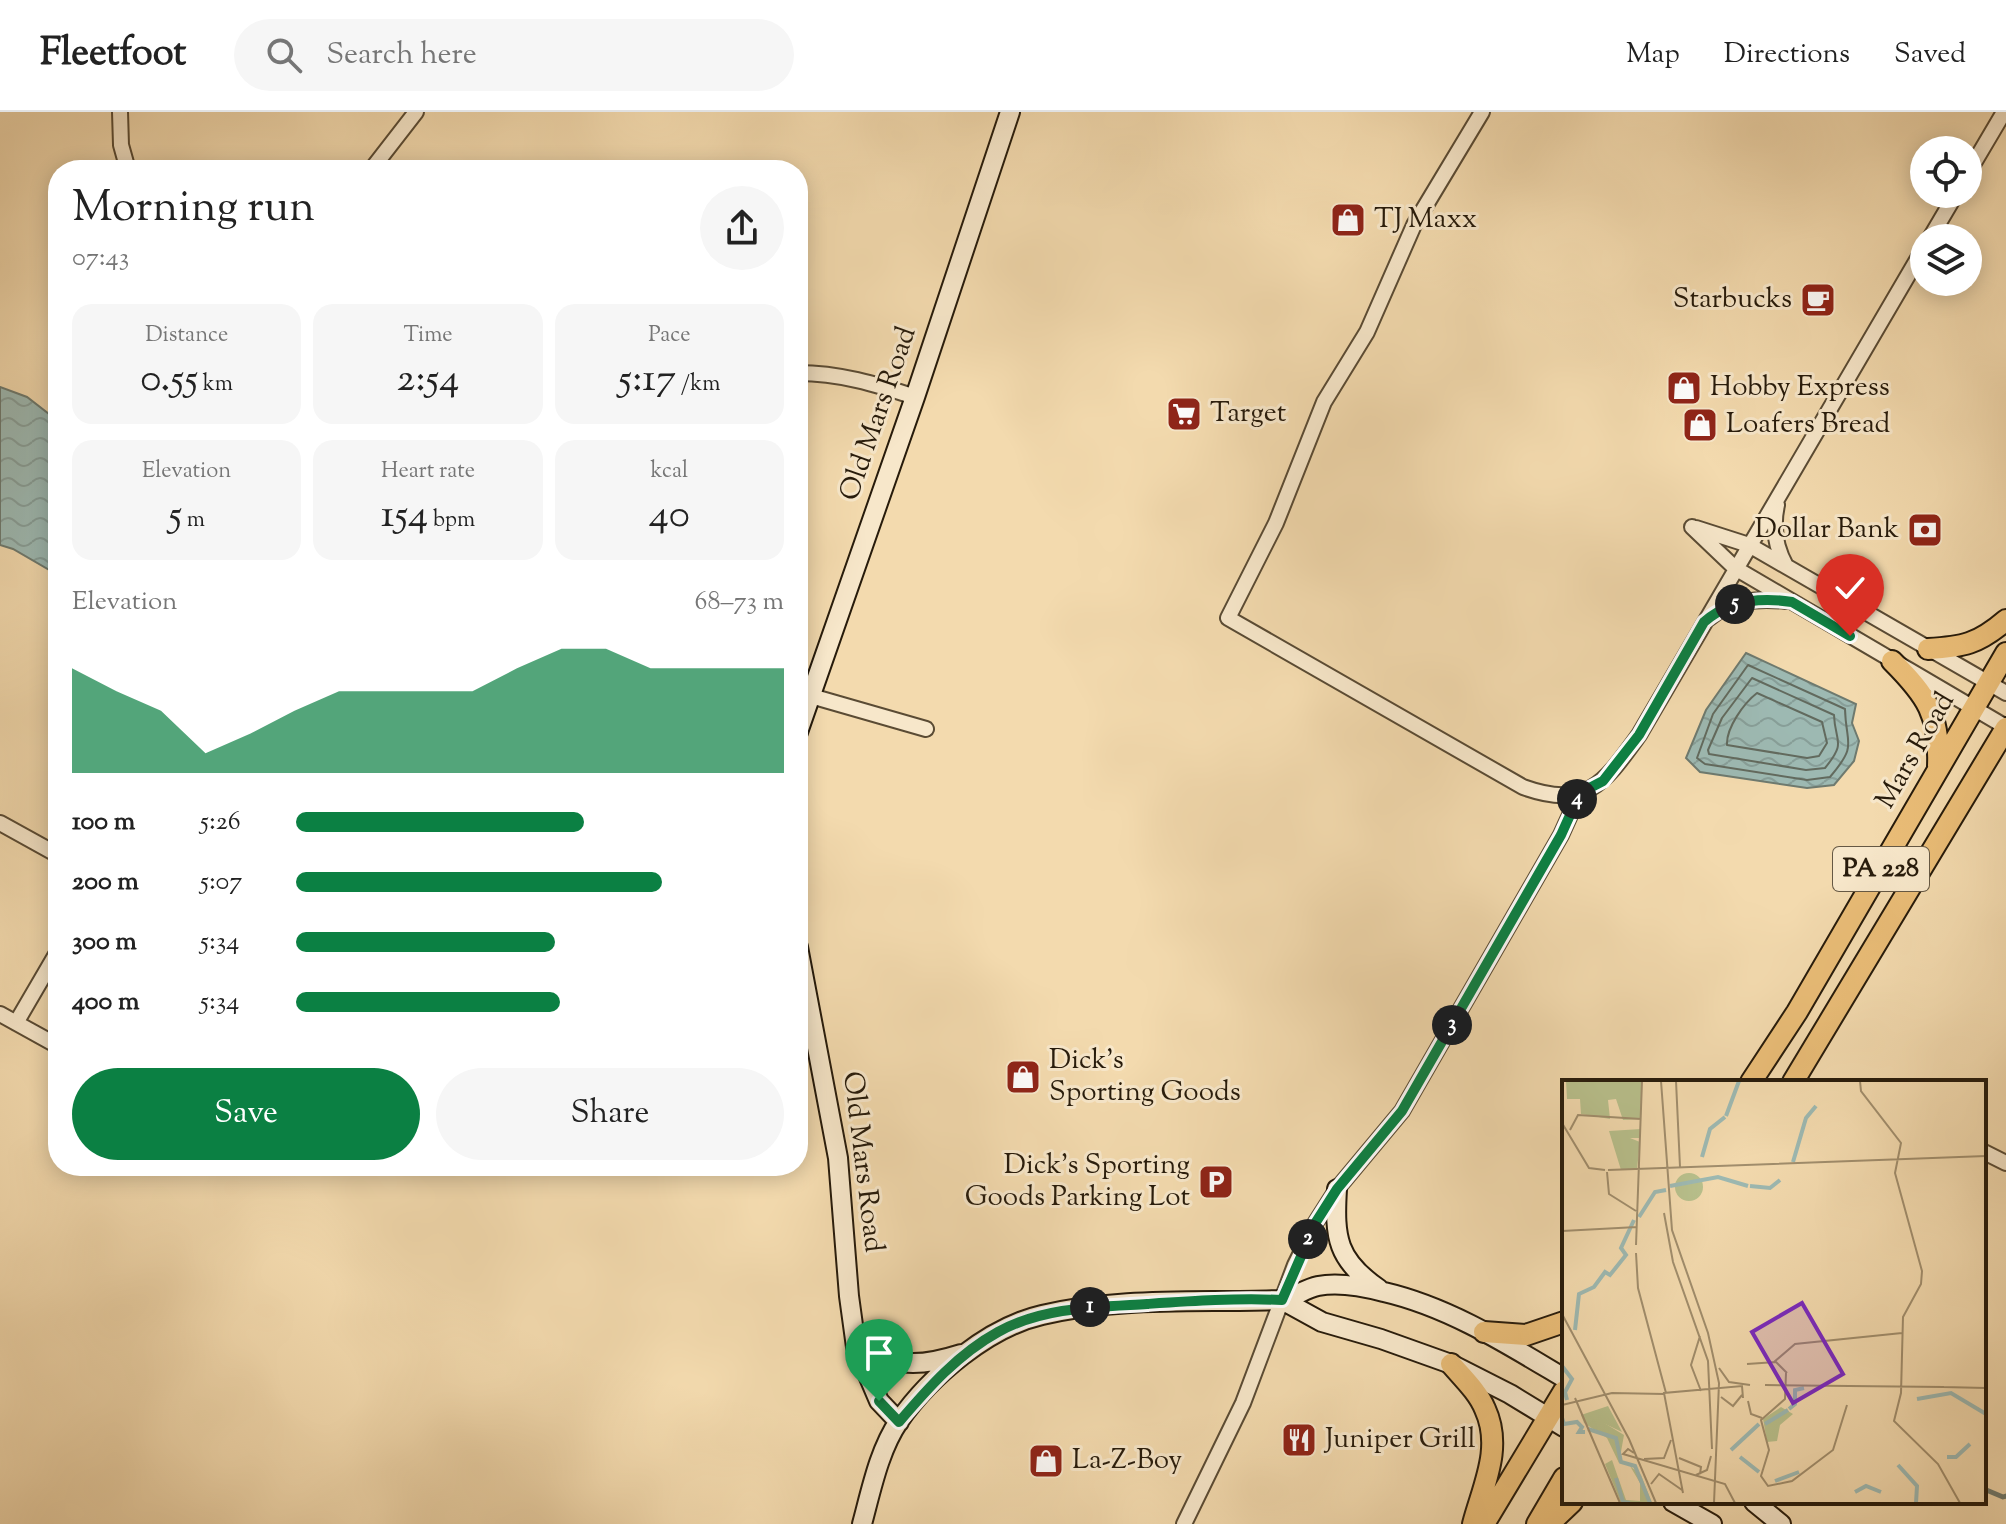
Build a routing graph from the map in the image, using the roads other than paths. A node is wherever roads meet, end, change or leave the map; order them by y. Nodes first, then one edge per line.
1 (120, 112) edge
2 (416, 112) edge
3 (1010, 112) edge
4 (1482, 112) edge
5 (2004, 112) edge
6 (1982, 149) edge
7 (125, 160) edge
8 (379, 160) edge
9 (1910, 272) edge
10 (808, 373) edge
11 (915, 397) junction
12 (1779, 493) junction
13 (1749, 545) junction
14 (1786, 566) junction
15 (1735, 568) junction
16 (1792, 602) junction
17 (2006, 620) edge
18 (1704, 622) junction
19 (1928, 649) junction
20 (2006, 653) edge
21 (1892, 661) junction
22 (1997, 688) edge
23 (811, 696) junction
24 (808, 704) edge
25 (1973, 707) junction
26 (2006, 727) edge
27 (926, 729) dead end
28 (1937, 773) junction
29 (1580, 793) junction
30 (0, 823) edge
31 (48, 849) edge
32 (48, 968) edge
33 (808, 1000) edge
34 (0, 1014) edge
35 (16, 1023) junction
36 (48, 1041) edge
37 (1752, 1080) edge
38 (1794, 1080) edge
39 (1337, 1189) junction
40 (1381, 1291) junction
41 (1282, 1300) junction
42 (1562, 1323) edge
43 (853, 1329) junction
44 (1484, 1332) junction
45 (967, 1352) junction
46 (1451, 1364) junction
47 (1562, 1377) edge
48 (1562, 1399) edge
49 (899, 1422) junction
50 (1556, 1422) edge
51 (1562, 1481) edge
52 (1570, 1504) edge
53 (1677, 1504) edge
54 (1756, 1504) edge
55 (862, 1524) edge
56 (1184, 1524) edge
57 (1473, 1524) edge
58 (1484, 1524) edge
59 (1537, 1524) edge
60 (1549, 1524) edge
61 (1712, 1524) edge
62 (1781, 1524) edge

1 - 7 street
2 - 8 street
3 - 11 street, Old Mars Road
4 - 29 street
5 - 6 street
9 - 12 street
10 - 11 street
11 - 23 street, Old Mars Road
12 - 13 street
12 - 14 street
13 - 14 street
13 - 15 street
13 - 15 street
14 - 19 street
15 - 16 street
15 - 18 street
16 - 18 street
16 - 21 street
17 - 19 main road
18 - 29 street
19 - 22 street
20 - 22 main road, Mars Road / PA 228
21 - 25 street
21 - 28 main road
22 - 25 main road, Mars Road / PA 228
23 - 24 street, Old Mars Road
23 - 27 street
25 - 26 street
25 - 28 main road, Mars Road / PA 228
26 - 38 main road, PA 228
28 - 37 main road, Mars Road / PA 228
29 - 39 street
30 - 31 street
32 - 35 street
33 - 43 street, Old Mars Road
34 - 35 street
35 - 36 street
39 - 40 street
39 - 41 street
40 - 41 street
40 - 44 street
41 - 45 street
41 - 46 street
41 - 56 street
42 - 44 main road
43 - 45 street
43 - 49 street, Old Mars Road
44 - 47 street
45 - 49 street
46 - 50 street
46 - 57 main road
48 - 50 main road
49 - 55 street
50 - 58 main road
51 - 59 main road
52 - 60 main road
53 - 61 street
54 - 62 street

